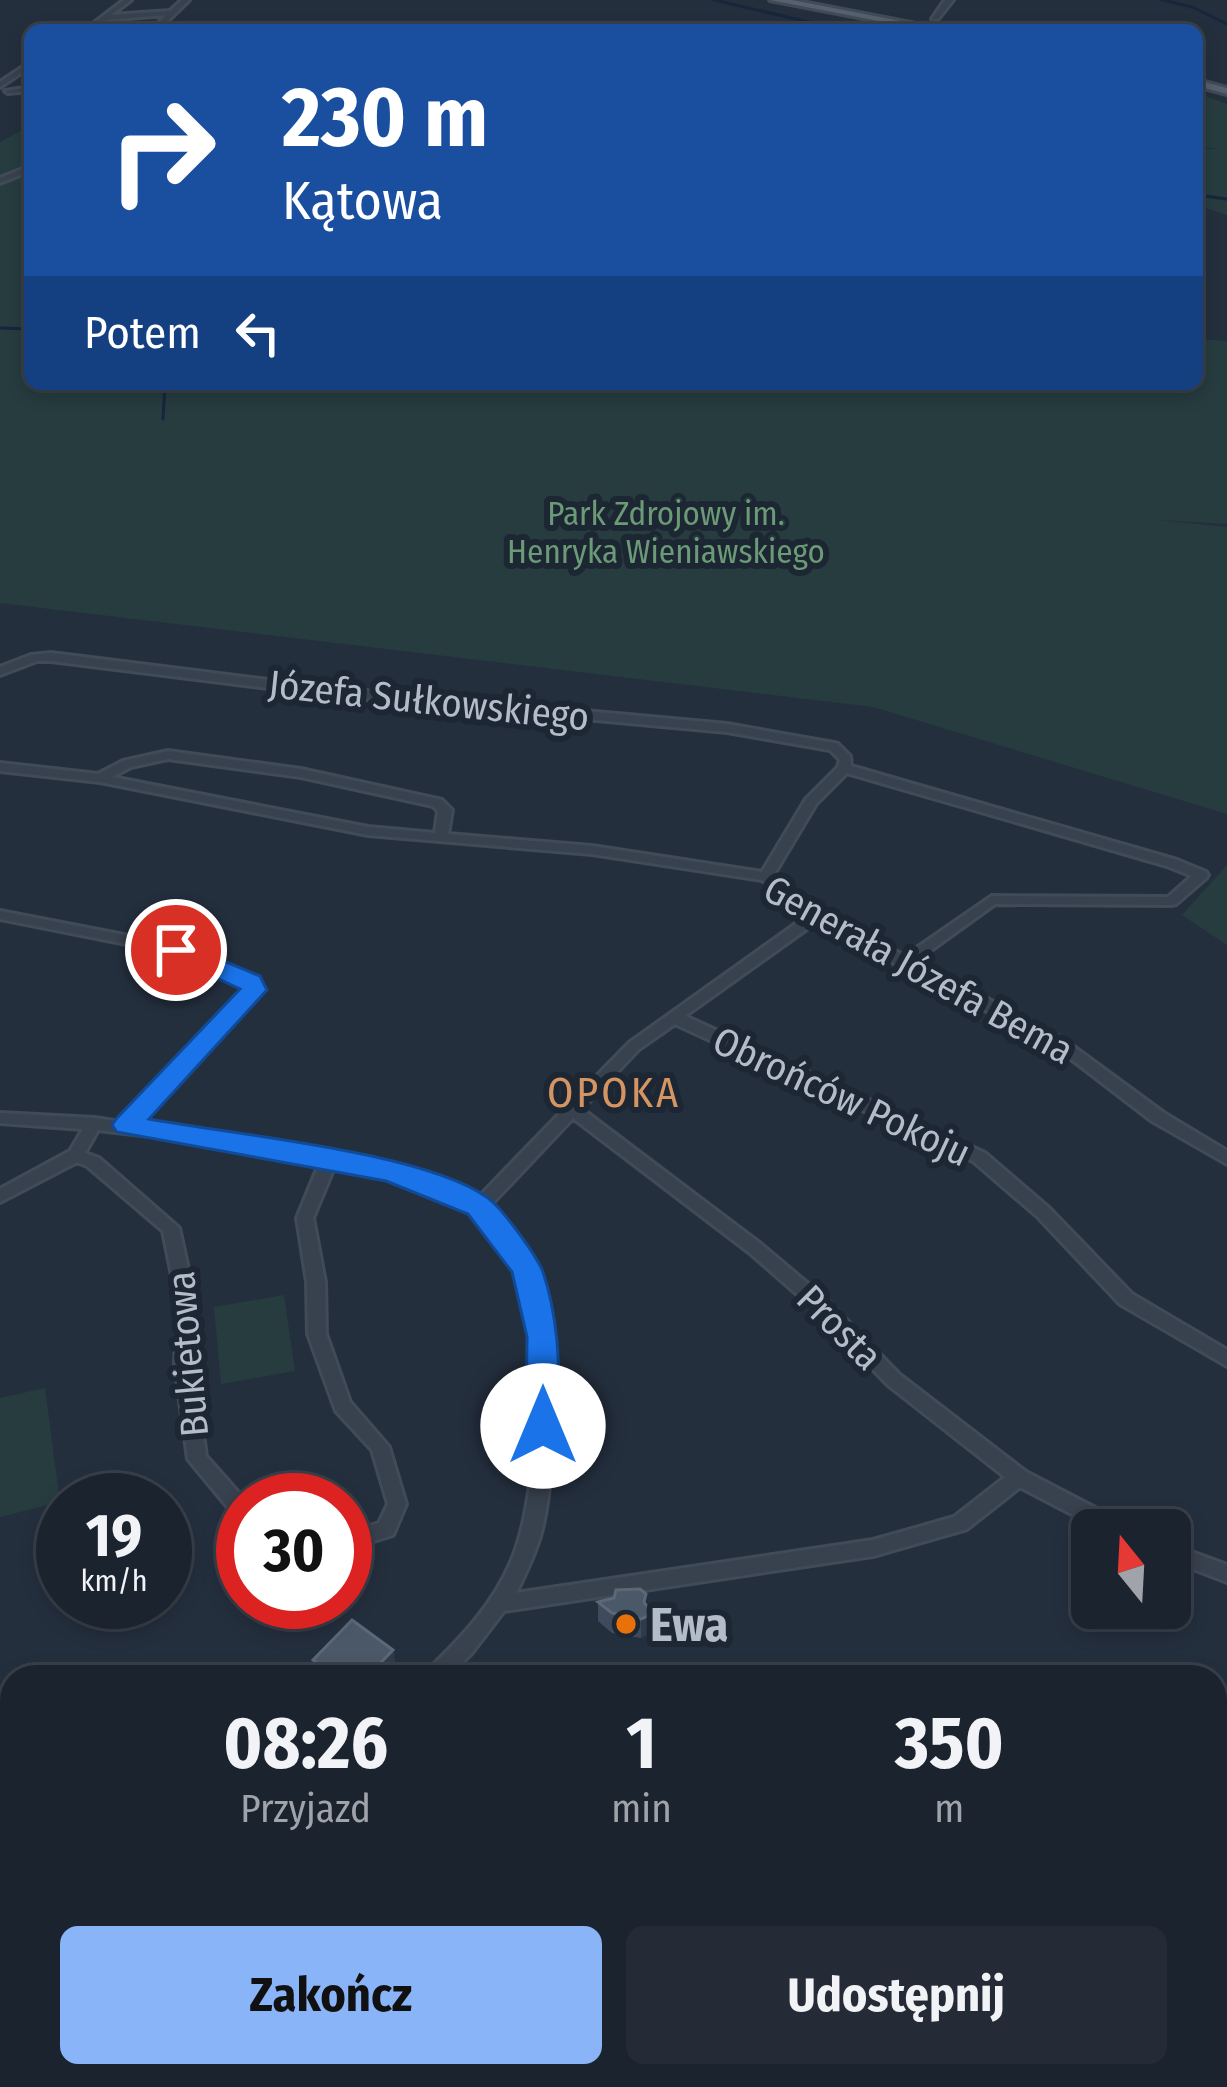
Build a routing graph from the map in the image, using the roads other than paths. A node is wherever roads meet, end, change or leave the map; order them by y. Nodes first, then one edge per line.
1 (128, 0) edge
2 (186, 0) edge
3 (752, 0) edge
4 (775, 0) edge
5 (949, 0) edge
6 (169, 13) junction
7 (935, 17) junction
8 (104, 18) junction
9 (888, 20) junction
10 (96, 24) edge
11 (159, 24) edge
12 (883, 24) edge
13 (911, 24) edge
14 (938, 24) edge
15 (24, 70) edge
16 (2, 90) edge
17 (0, 670) edge
18 (0, 767) edge
19 (19, 768) junction
20 (844, 768) junction
21 (100, 778) junction
22 (0, 785) edge
23 (440, 838) junction
24 (766, 877) junction
25 (0, 915) edge
26 (817, 915) junction
27 (904, 963) junction
28 (676, 1018) junction
29 (570, 1108) junction
30 (0, 1118) edge
31 (95, 1123) junction
32 (127, 1125) junction
33 (76, 1155) junction
34 (1227, 1158) edge
35 (329, 1159) junction
36 (0, 1196) edge
37 (479, 1207) junction
38 (1227, 1359) edge
39 (1019, 1477) junction
40 (216, 1480) edge
41 (1079, 1509) edge
42 (372, 1533) edge
43 (1191, 1560) edge
44 (1227, 1574) edge
45 (503, 1603) junction
46 (445, 1665) edge

1 - 8 street
2 - 6 street
3 - 12 main road
4 - 9 main road
5 - 7 street
6 - 8 street
6 - 11 street
7 - 9 main road
7 - 14 main road
8 - 10 street
9 - 13 main road
15 - 16 street
17 - 20 street, Józefa Sułkowskiego
18 - 19 street, Generała Józefa Bema
19 - 21 street, Generała Józefa Bema
19 - 22 street
20 - 24 street
20 - 27 street, Józefa Sułkowskiego
21 - 23 street, Generała Józefa Bema
21 - 23 street, Generała Józefa Bema
23 - 24 street, Generała Józefa Bema
24 - 26 street, Generała Józefa Bema
25 - 32 street
26 - 27 street, Generała Józefa Bema
26 - 28 street
27 - 34 street, Generała Józefa Bema
28 - 29 street
28 - 38 street, Obrońców Pokoju
29 - 37 street
29 - 39 street, Prosta
30 - 31 street
31 - 32 street
31 - 33 street
32 - 35 street
33 - 36 street
33 - 40 street, Bukietowa
35 - 37 street
35 - 42 street
37 - 45 street
39 - 41 street, Prosta
39 - 45 street
43 - 44 street
45 - 46 street

